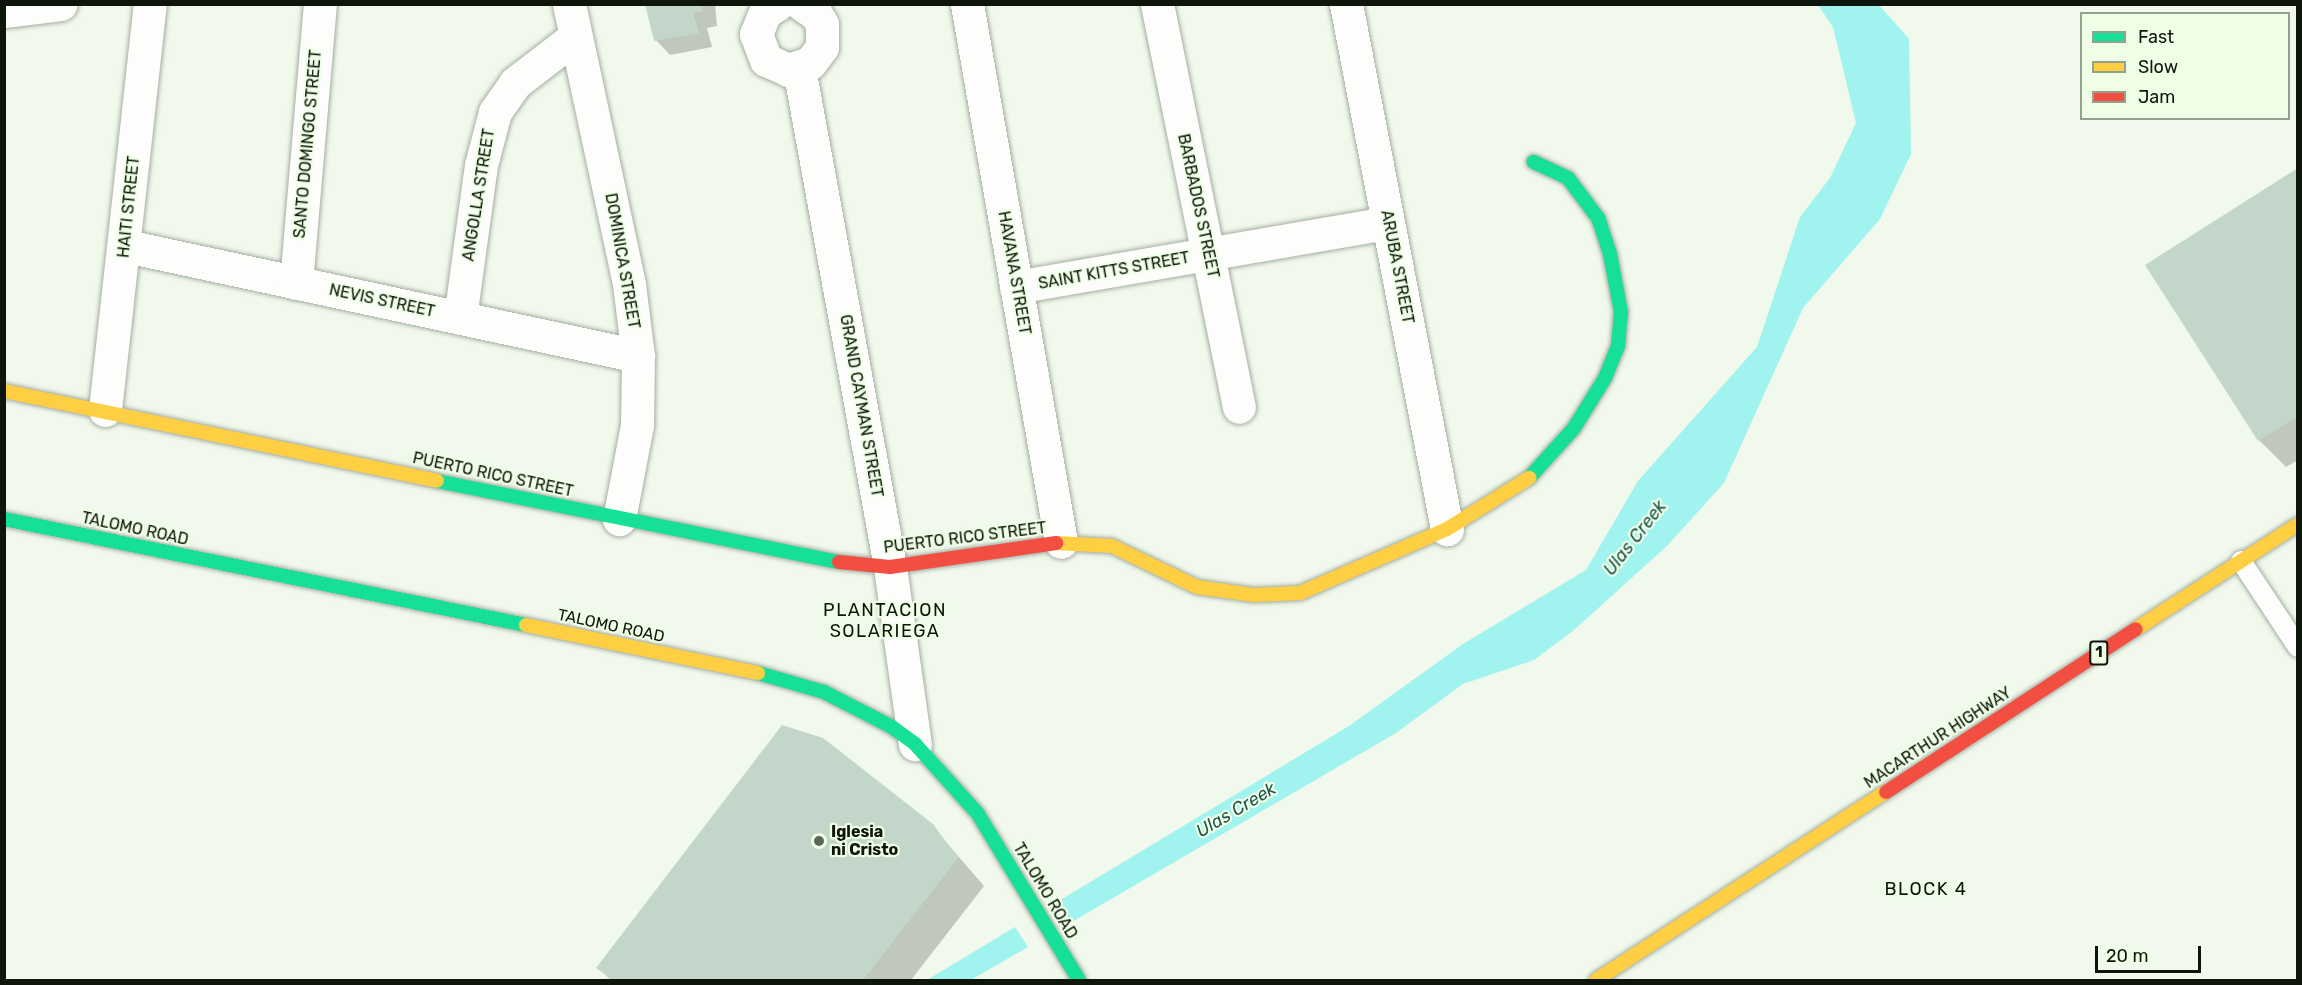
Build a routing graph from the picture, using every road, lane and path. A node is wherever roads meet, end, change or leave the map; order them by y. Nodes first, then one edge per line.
1 (61, 4) edge
2 (150, 4) edge
3 (320, 4) edge
4 (569, 4) edge
5 (778, 4) edge
6 (801, 4) edge
7 (967, 4) edge
8 (1157, 4) edge
9 (1346, 4) edge
10 (4, 11) edge
11 (575, 37) junction
12 (799, 68) junction
13 (1533, 162) dead end
14 (1388, 223) junction
15 (126, 246) junction
16 (1208, 254) junction
17 (296, 283) junction
18 (1016, 287) junction
19 (460, 318) junction
20 (638, 356) junction
21 (4, 391) edge
22 (1239, 408) dead end
23 (105, 410) junction
24 (4, 519) edge
25 (619, 519) junction
26 (2298, 524) edge
27 (1447, 529) junction
28 (1062, 542) junction
29 (2241, 561) junction
30 (890, 567) junction
31 (2298, 647) edge
32 (915, 744) junction
33 (1079, 981) edge
34 (1596, 981) edge

1 - 10 street
2 - 15 street, HAITI STREET
3 - 17 street, SANTO DOMINGO STREET
4 - 11 street, DOMINICA STREET
5 - 12 street
6 - 12 street
7 - 18 street, HAVANA STREET
8 - 16 street, BARBADOS STREET
9 - 14 street, ARUBA STREET
11 - 19 street, ANGOLLA STREET
11 - 20 street, DOMINICA STREET
12 - 30 street, GRAND CAYMAN STREET
13 - 27 main road, PUERTO RICO STREET
14 - 16 street, SAINT KITTS STREET
14 - 27 street, ARUBA STREET
15 - 17 street, NEVIS STREET
15 - 23 street, HAITI STREET
16 - 18 street, SAINT KITTS STREET
16 - 22 street, BARBADOS STREET
17 - 19 street, NEVIS STREET
18 - 28 street, HAVANA STREET
19 - 20 street, NEVIS STREET
20 - 25 street, DOMINICA STREET
21 - 23 main road, PUERTO RICO STREET
23 - 25 main road, PUERTO RICO STREET
24 - 32 main road, TALOMO ROAD
25 - 30 main road, PUERTO RICO STREET
26 - 29 main road, MACARTHUR HIGHWAY / 1
27 - 28 main road, PUERTO RICO STREET
28 - 30 main road, PUERTO RICO STREET
29 - 31 lane
29 - 34 main road, MACARTHUR HIGHWAY / 1
30 - 32 street, GRAND CAYMAN STREET
32 - 33 main road, TALOMO ROAD

